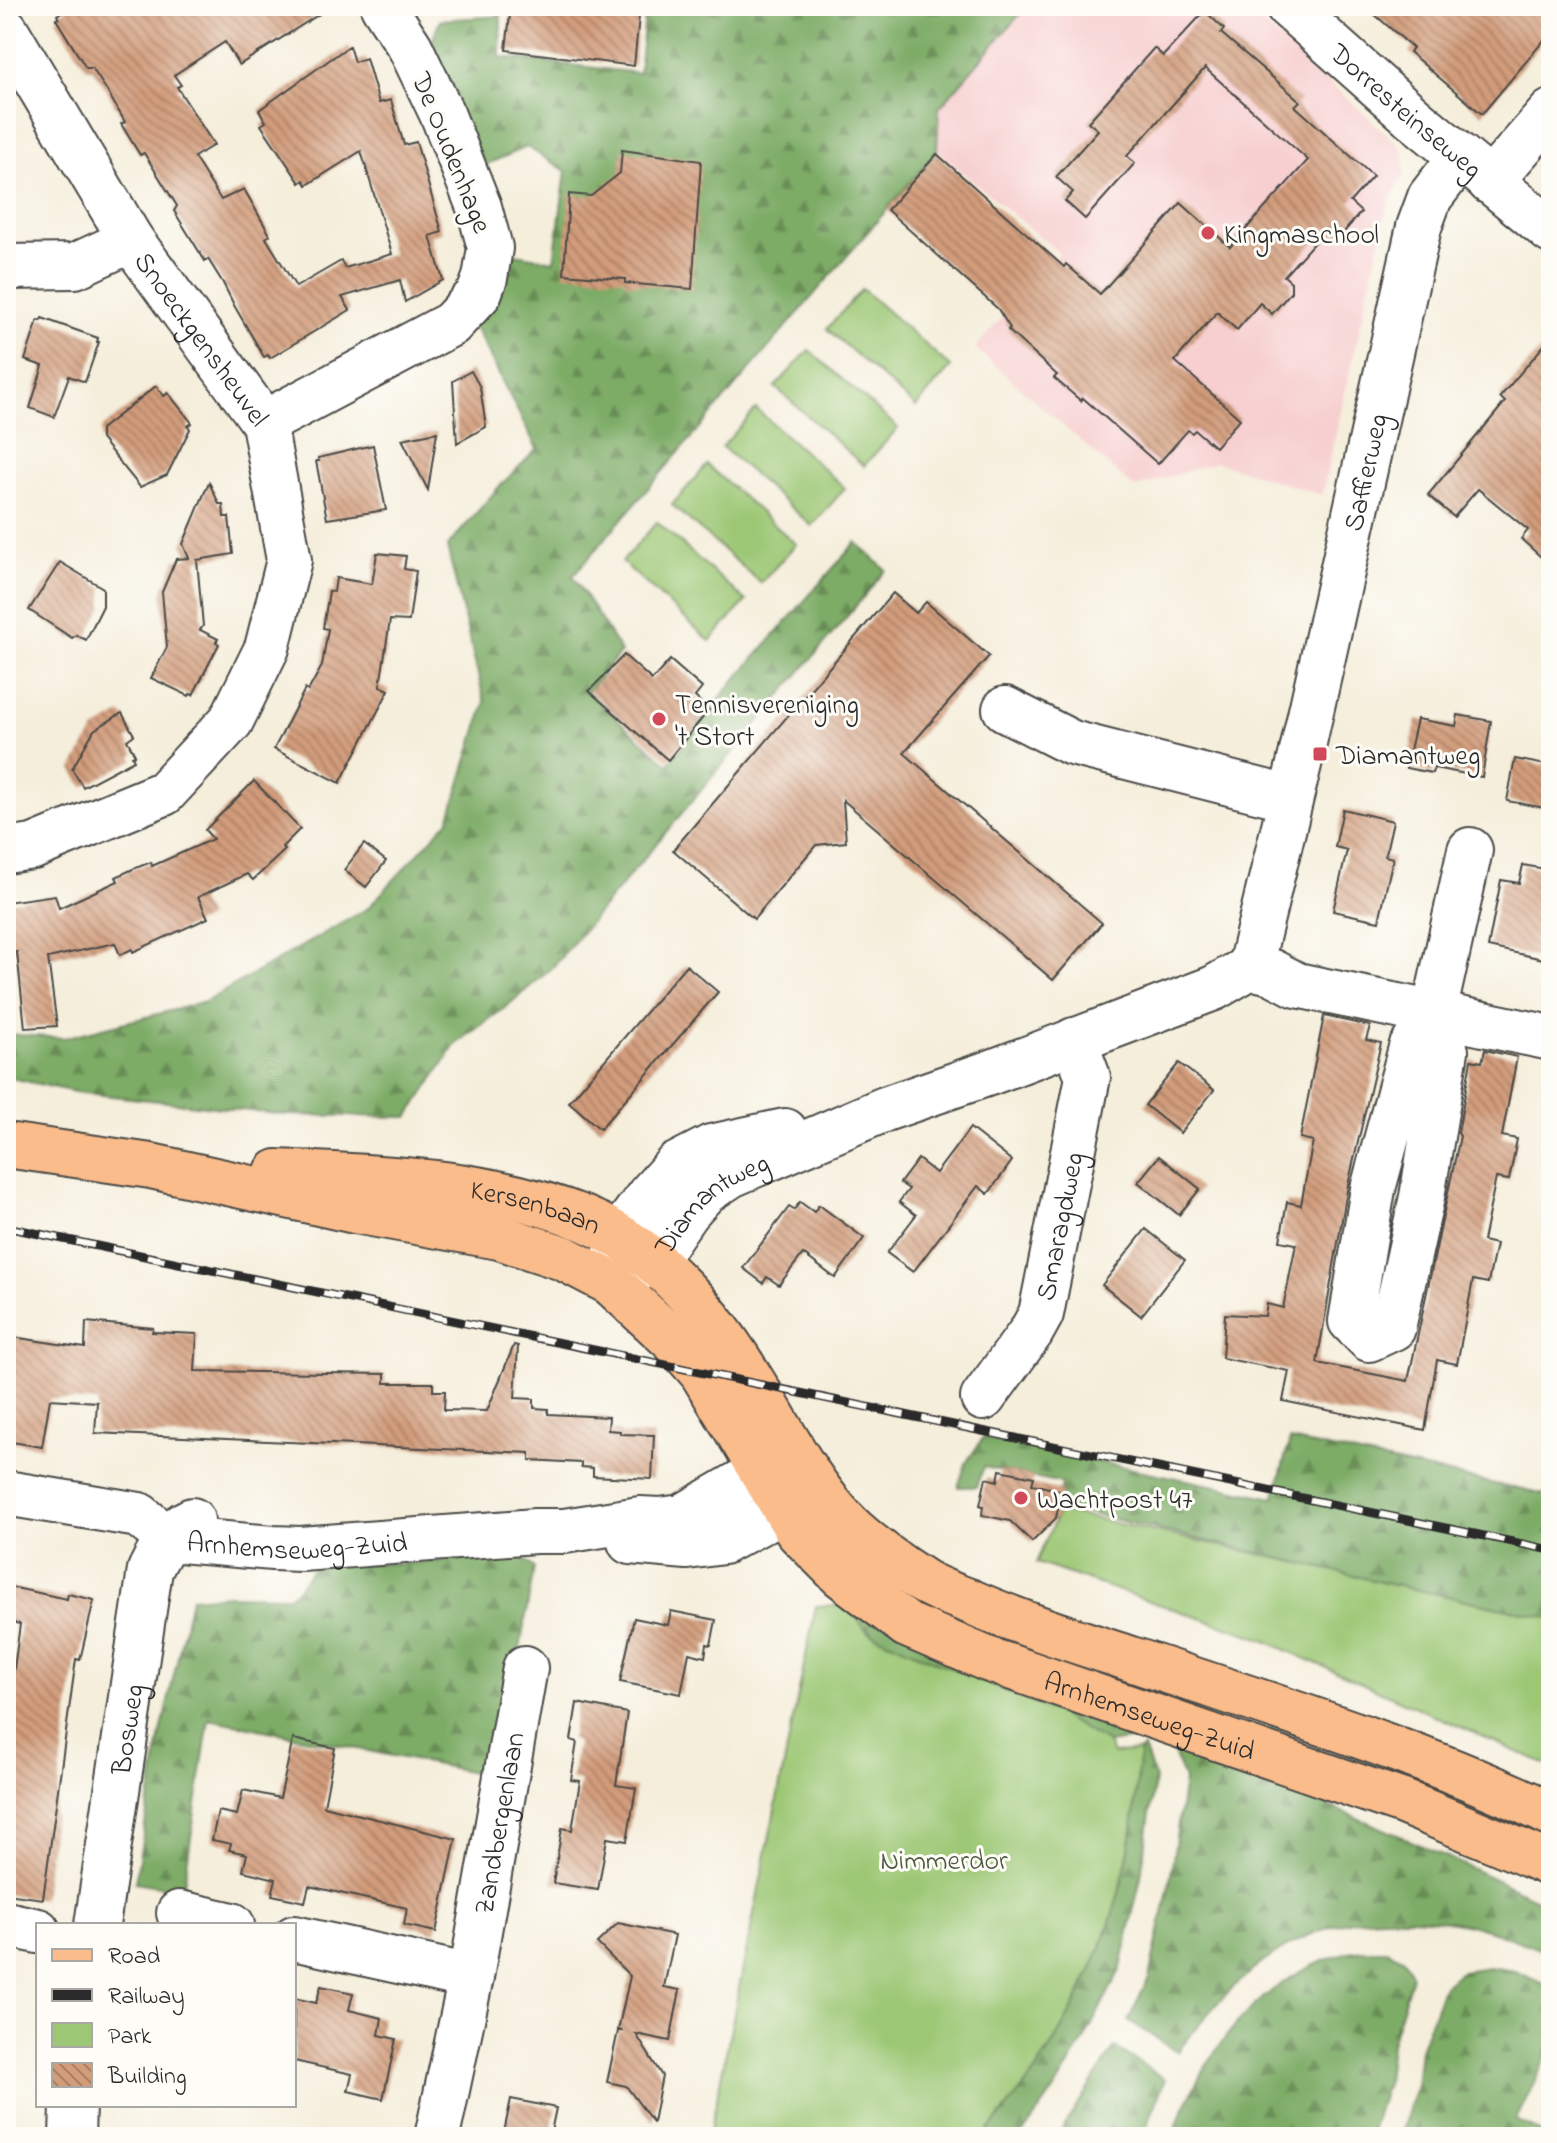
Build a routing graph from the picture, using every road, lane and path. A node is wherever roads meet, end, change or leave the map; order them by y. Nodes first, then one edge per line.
1 (383, 6) edge
2 (1288, 6) edge
3 (6, 30) edge
4 (1551, 112) edge
5 (1475, 169) junction
6 (1551, 231) edge
7 (131, 240) junction
8 (6, 267) edge
9 (264, 423) junction
10 (1005, 709) dead end
11 (1289, 798) junction
12 (1470, 850) dead end
13 (6, 851) edge
14 (1250, 967) junction
15 (1434, 1013) junction
16 (1551, 1038) edge
17 (1074, 1040) junction
18 (885, 1109) junction
19 (6, 1145) edge
20 (151, 1166) junction
21 (618, 1237) junction
22 (653, 1261) junction
23 (611, 1283) junction
24 (983, 1398) dead end
25 (806, 1468) junction
26 (761, 1471) junction
27 (6, 1493) edge
28 (783, 1510) junction
29 (564, 1531) junction
30 (168, 1539) junction
31 (525, 1668) dead end
32 (1551, 1814) edge
33 (1551, 1864) edge
34 (179, 1913) dead end
35 (97, 1923) edge
36 (223, 1923) edge
37 (6, 1924) edge
38 (36, 1931) edge
39 (296, 1938) edge
40 (471, 1977) junction
41 (73, 2107) edge
42 (72, 2137) edge
43 (437, 2137) edge

1 - 9 street, De Oudenhage
2 - 5 street, Dorresteinseweg
3 - 7 street
4 - 5 street, Dorresteinseweg
5 - 6 street, Dorresteinseweg
5 - 11 street, Saffierweg
7 - 8 street, Snoeckgensheuvel
7 - 9 street, Snoeckgensheuvel
9 - 13 street, Snoeckgensheuvel
10 - 11 street
11 - 14 street, Saffierweg
12 - 15 street
14 - 15 street
14 - 17 street, Diamantweg
15 - 15 street
15 - 16 street
17 - 18 street, Diamantweg
17 - 24 street, Smaragdweg
18 - 21 street, Diamantweg
18 - 22 street, Diamantweg
19 - 20 main road, Kersenbaan
20 - 21 main road, Kersenbaan
20 - 23 main road, Kersenbaan
21 - 22 main road, Kersenbaan
21 - 23 street, Diamantweg
22 - 23 street, Diamantweg
22 - 25 main road, Kersenbaan
23 - 26 main road, Kersenbaan
25 - 26 street, Arnhemseweg-Zuid
25 - 28 street
25 - 32 main road, Arnhemseweg-Zuid
26 - 28 main road, Kersenbaan
26 - 29 street, Arnhemseweg-Zuid
27 - 30 street, Arnhemseweg-Zuid
28 - 29 street, Arnhemseweg-Zuid
28 - 33 main road, Arnhemseweg-Zuid
29 - 30 street, Arnhemseweg-Zuid
30 - 35 street, Bosweg
31 - 40 street, Zandbergenlaan
34 - 36 street
37 - 38 street
39 - 40 street
40 - 43 street, Zandbergenlaan
41 - 42 street

